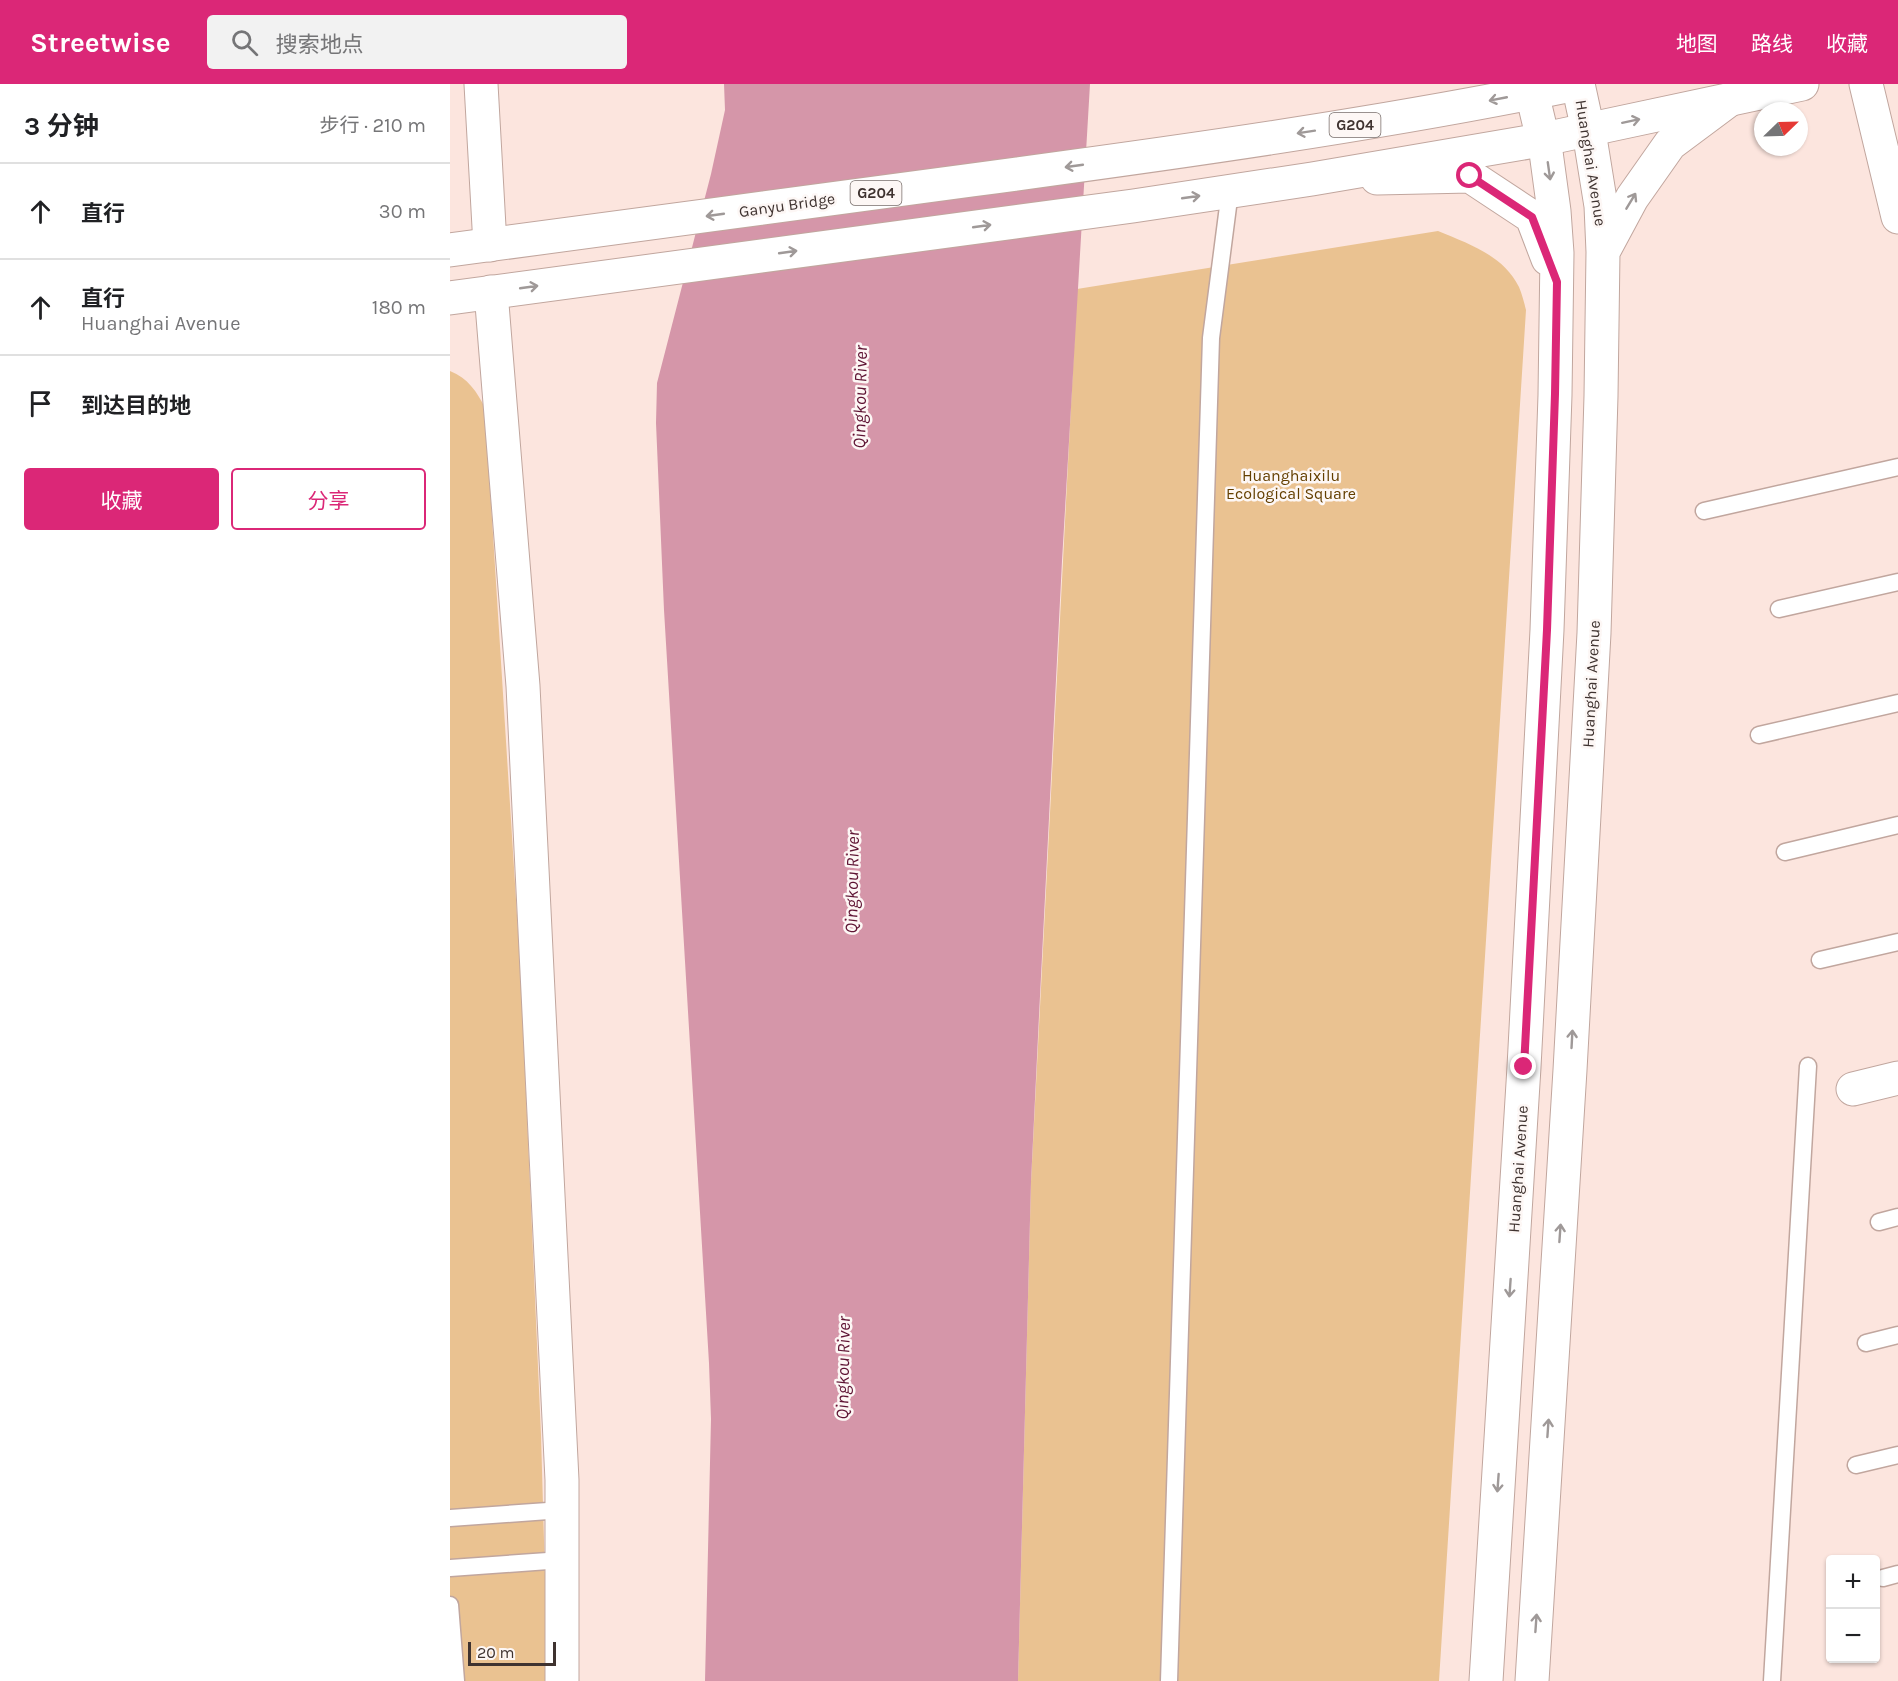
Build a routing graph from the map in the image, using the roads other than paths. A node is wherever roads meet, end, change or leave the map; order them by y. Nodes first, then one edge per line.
1 (481, 84) edge
2 (1577, 84) edge
3 (1802, 84) edge
4 (1866, 84) edge
5 (1531, 88) edge
6 (1729, 100) junction
7 (1588, 130) junction
8 (1543, 139) junction
9 (1312, 179) junction
10 (1230, 191) junction
11 (1898, 218) edge
12 (490, 245) junction
13 (450, 250) edge
14 (1603, 252) junction
15 (1557, 282) junction
16 (491, 292) junction
17 (450, 298) edge
18 (1898, 467) edge
19 (1704, 511) dead end
20 (1898, 582) edge
21 (1779, 609) dead end
22 (1898, 703) edge
23 (1759, 735) dead end
24 (1898, 825) edge
25 (1785, 852) dead end
26 (1898, 942) edge
27 (1820, 960) dead end
28 (1808, 1066) dead end
29 (1898, 1078) edge
30 (1852, 1089) dead end
31 (1898, 1217) edge
32 (1879, 1222) dead end
33 (1898, 1335) edge
34 (1866, 1342) dead end
35 (1898, 1455) edge
36 (1856, 1466) dead end
37 (562, 1510) junction
38 (450, 1518) edge
39 (562, 1560) junction
40 (450, 1568) edge
41 (450, 1605) edge
42 (456, 1681) edge
43 (562, 1681) edge
44 (1168, 1681) edge
45 (1486, 1681) edge
46 (1532, 1681) edge
47 (1772, 1681) edge

1 - 12 main road
2 - 5 main road, G204
2 - 7 main road, Huanghai Avenue
3 - 6 main road
4 - 11 main road
5 - 8 main road, Huanghai Avenue
5 -> 12 main road, Ganyu Bridge / G204
7 -> 6 main road
14 -> 6 main road
7 - 8 main road
7 - 14 main road, Huanghai Avenue
8 - 9 main road
8 -> 15 main road, Huanghai Avenue
9 - 10 main road
9 - 15 main road
16 -> 10 main road
10 - 44 lane
12 - 13 main road, G204
46 -> 14 main road, Huanghai Avenue
15 -> 45 main road, Huanghai Avenue
16 - 17 main road
16 - 37 main road
18 - 19 lane
20 - 21 lane
22 - 23 lane
24 - 25 lane
26 - 27 lane
28 - 47 lane
29 - 30 main road
31 - 32 lane
33 - 34 lane
35 - 36 lane
37 - 38 lane
37 - 39 main road
39 - 40 lane
39 - 43 main road
41 - 42 lane

